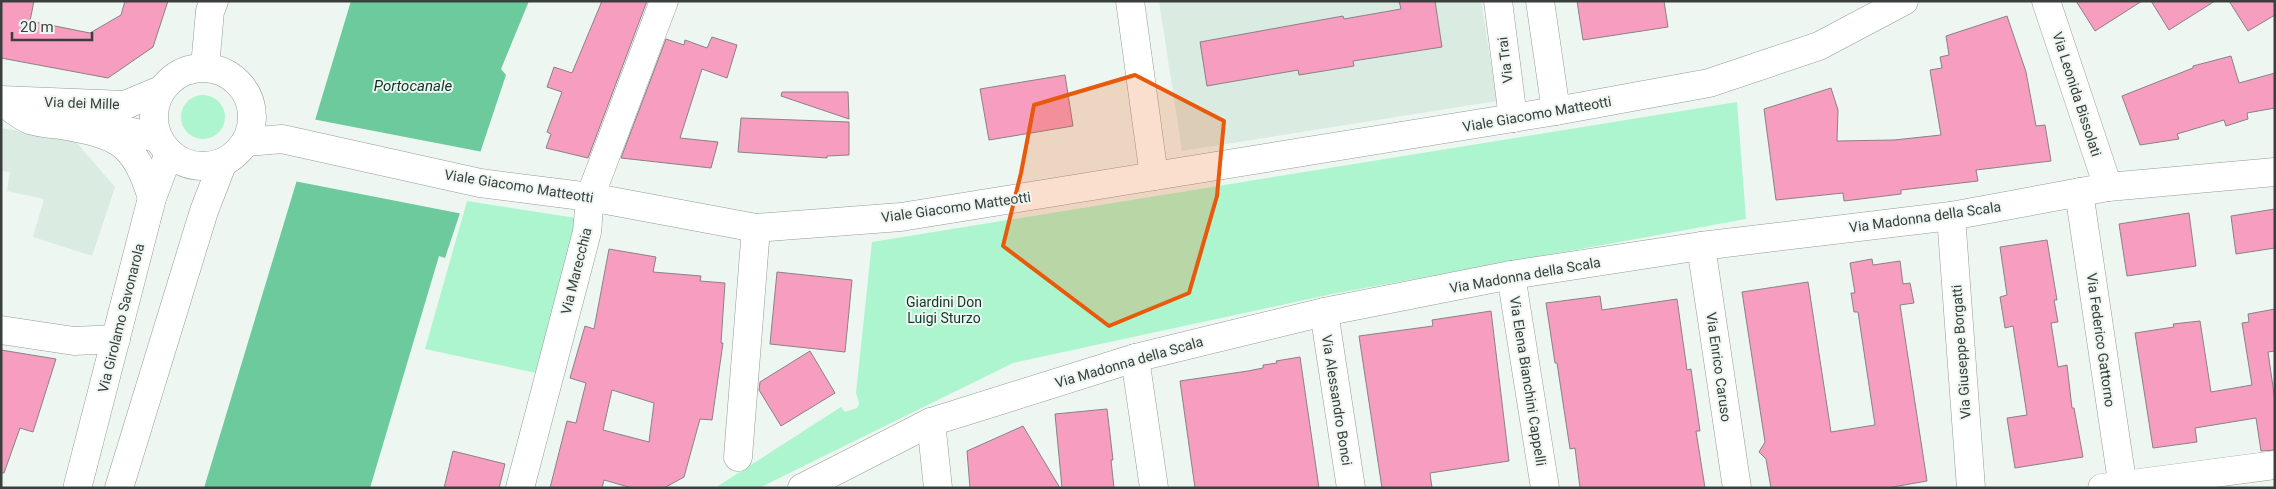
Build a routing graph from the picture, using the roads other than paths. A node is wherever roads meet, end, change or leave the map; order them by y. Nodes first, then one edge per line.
1 (214, 1) edge
2 (664, 1) edge
3 (1130, 1) edge
4 (1498, 1) edge
5 (1540, 1) edge
6 (1904, 1) edge
7 (2046, 1) edge
8 (205, 67) junction
9 (161, 90) junction
10 (1, 100) edge
11 (251, 105) junction
12 (1556, 111) junction
13 (1513, 118) junction
14 (282, 139) junction
15 (246, 142) junction
16 (164, 145) junction
17 (223, 162) junction
18 (2275, 172) edge
19 (1154, 176) junction
20 (2108, 187) junction
21 (2079, 192) junction
22 (590, 197) junction
23 (152, 198) junction
24 (1951, 216) junction
25 (756, 228) junction
26 (1701, 246) junction
27 (1511, 275) junction
28 (1324, 312) junction
29 (1, 330) edge
30 (116, 339) junction
31 (1135, 358) junction
32 (931, 422) junction
33 (738, 457) dead end
34 (2275, 465) edge
35 (84, 487) edge
36 (2116, 487) edge
37 (119, 488) edge
38 (520, 488) edge
39 (802, 488) edge
40 (938, 488) edge
41 (1154, 488) edge
42 (1351, 488) edge
43 (1545, 488) edge
44 (1737, 488) edge
45 (1971, 488) edge

1 - 8 street
2 - 22 street, Via Marecchia
3 - 19 street
4 - 13 street, Via Trai
5 - 12 street
6 - 12 street, Viale Giacomo Matteotti
7 - 20 street, Via Leonida Bissolati
8 - 9 street
8 - 11 street
9 - 10 street, Via dei Mille
9 - 16 street
10 - 16 street, Via dei Mille
10 - 23 street, Via dei Mille
11 - 14 street
11 - 15 street
12 - 13 street, Viale Giacomo Matteotti
13 - 19 street, Viale Giacomo Matteotti
14 - 15 street, Viale Giacomo Matteotti
14 - 22 street, Viale Giacomo Matteotti
15 - 17 street
16 - 17 street
16 - 23 street, Via Girolamo Savonarola
17 - 37 street
18 - 20 street, Via Madonna della Scala
19 - 25 street, Viale Giacomo Matteotti
20 - 21 street, Via Madonna della Scala
21 - 24 street, Via Madonna della Scala
21 - 36 street, Via Federico Gattorno
22 - 25 street, Viale Giacomo Matteotti
22 - 38 street, Via Marecchia
23 - 30 street, Via Girolamo Savonarola
24 - 26 street, Via Madonna della Scala
24 - 45 street, Via Giuseppe Borgatti
25 - 33 street
26 - 27 street, Via Madonna della Scala
26 - 44 street, Via Enrico Caruso
27 - 28 street, Via Madonna della Scala
27 - 43 street, Via Elena Bianchini Cappelli
28 - 31 street, Via Madonna della Scala
28 - 42 street, Via Alessandro Bonci
29 - 30 street
30 - 35 street, Via Girolamo Savonarola
31 - 32 street, Via Madonna della Scala
31 - 41 street
32 - 39 street, Via Madonna della Scala
32 - 40 street
34 - 36 street

